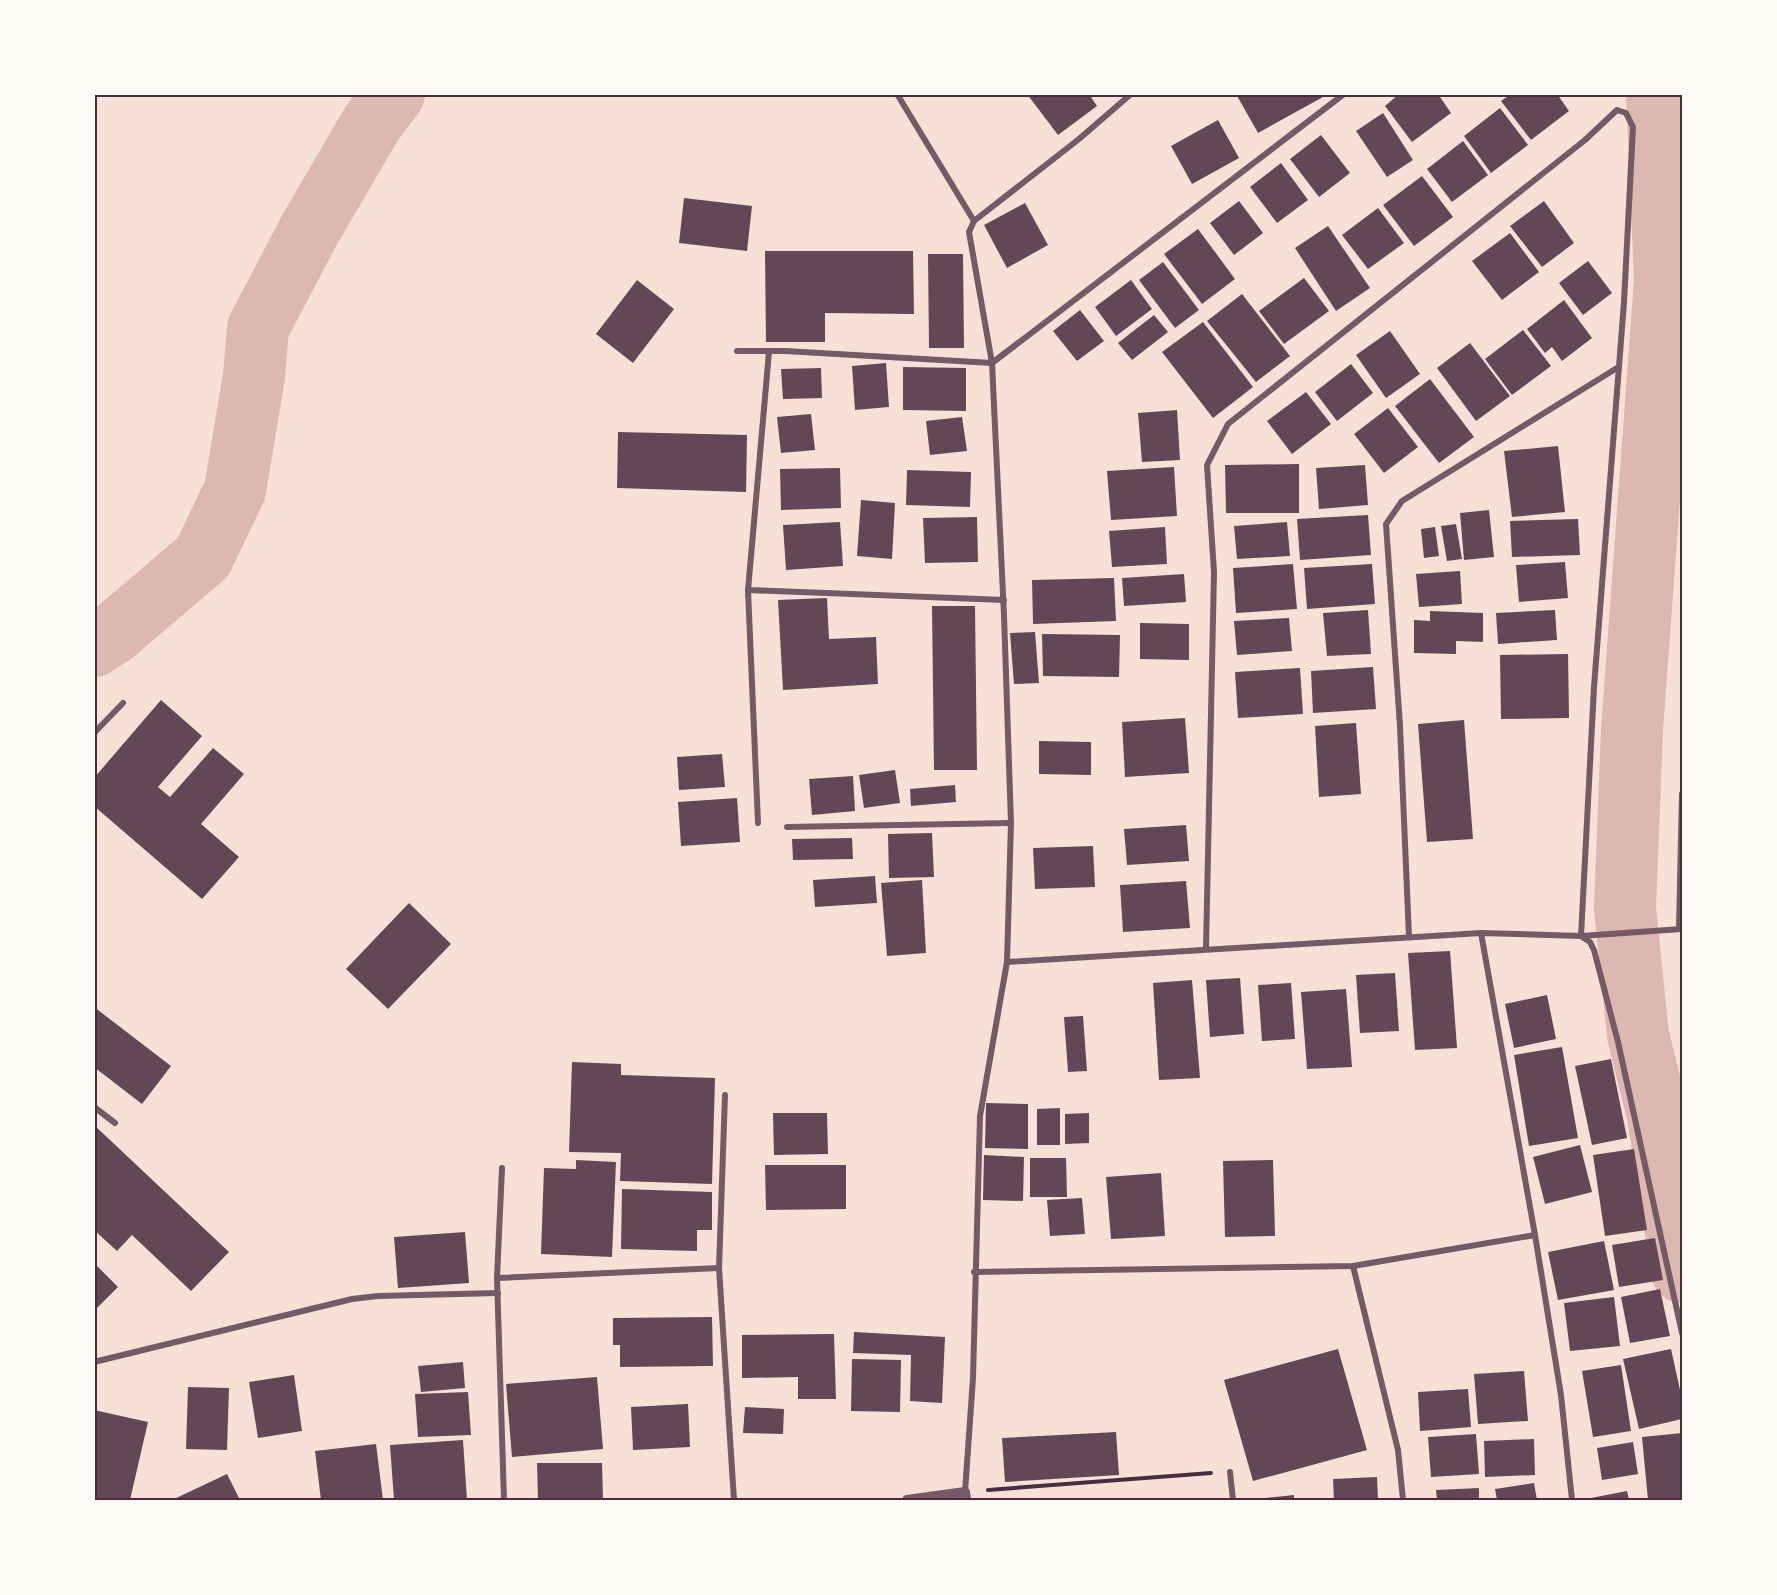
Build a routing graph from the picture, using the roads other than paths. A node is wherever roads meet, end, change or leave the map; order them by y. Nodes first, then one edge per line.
1 (897, 94) edge
2 (1131, 94) edge
3 (1344, 94) edge
4 (974, 221) junction
5 (737, 351) dead end
6 (769, 352) junction
7 (992, 363) junction
8 (1617, 368) junction
9 (748, 590) junction
10 (1004, 600) junction
11 (123, 703) dead end
12 (94, 733) edge
13 (1683, 794) edge
14 (758, 822) dead end
15 (1011, 823) junction
16 (787, 827) dead end
17 (1679, 929) edge
18 (1481, 933) junction
19 (1581, 936) junction
20 (1409, 937) junction
21 (1206, 949) junction
22 (1007, 962) junction
23 (726, 1095) dead end
24 (94, 1107) edge
25 (115, 1124) dead end
26 (502, 1168) dead end
27 (1535, 1234) junction
28 (1353, 1266) junction
29 (719, 1268) junction
30 (974, 1272) junction
31 (497, 1278) junction
32 (498, 1293) junction
33 (1683, 1333) edge
34 (94, 1362) edge
35 (1230, 1472) road end
36 (965, 1496) edge
37 (504, 1500) edge
38 (734, 1500) edge
39 (907, 1500) edge
40 (1233, 1500) edge
41 (1403, 1500) edge
42 (1572, 1500) edge

1 - 4 street
2 - 4 street
3 - 7 street
4 - 7 street
5 - 6 street
6 - 7 street
6 - 9 street
7 - 10 street
8 - 19 street
8 - 20 street
8 - 21 street
9 - 10 street
9 - 14 street
10 - 15 street
11 - 12 street
13 - 17 street
15 - 16 street
15 - 22 street
17 - 19 street
18 - 19 street
18 - 20 street
18 - 27 street
19 - 33 street
20 - 21 street
21 - 22 street
22 - 30 street
23 - 29 street
24 - 25 street
26 - 31 street
27 - 28 street
27 - 42 street
28 - 30 street
28 - 41 street
29 - 31 street
29 - 38 street
30 - 36 street
31 - 32 street
32 - 34 street
32 - 37 street
35 - 40 street
36 - 39 street

